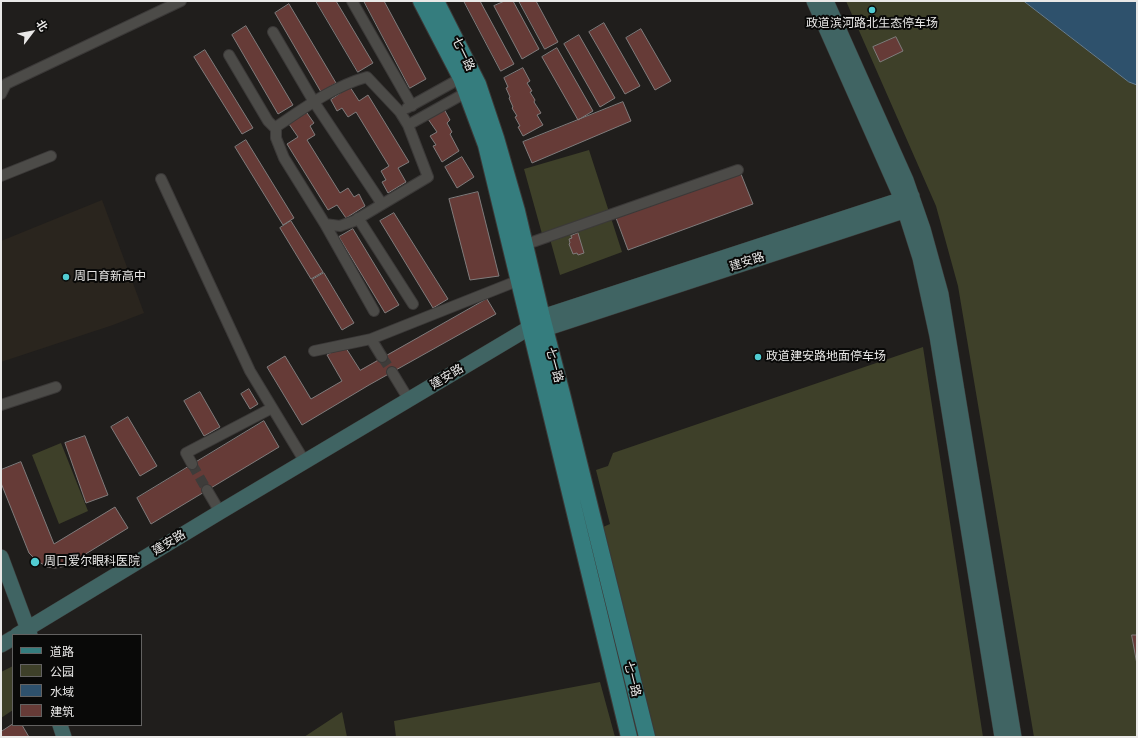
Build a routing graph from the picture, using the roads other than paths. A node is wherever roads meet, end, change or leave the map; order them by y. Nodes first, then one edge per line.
1 (181, 1) edge
2 (352, 1) edge
3 (421, 1) edge
4 (436, 1) edge
5 (814, 1) edge
6 (826, 1) edge
7 (273, 32) dead end
8 (229, 55) dead end
9 (464, 85) junction
10 (1, 94) edge
11 (314, 102) junction
12 (412, 106) junction
13 (400, 112) junction
14 (408, 124) junction
15 (276, 129) junction
16 (51, 156) dead end
17 (738, 170) dead end
18 (1, 176) edge
19 (161, 179) dead end
20 (908, 203) junction
21 (382, 204) junction
22 (358, 218) junction
23 (325, 224) junction
24 (524, 245) junction
25 (517, 281) dead end
26 (413, 304) dead end
27 (374, 311) dead end
28 (539, 325) junction
29 (371, 339) junction
30 (314, 351) dead end
31 (382, 357) tunnel mouth
32 (392, 372) tunnel mouth
33 (56, 387) dead end
34 (409, 400) junction
35 (1, 405) edge
36 (272, 408) junction
37 (305, 462) junction
38 (192, 464) tunnel mouth
39 (207, 490) tunnel mouth
40 (220, 512) junction
41 (3, 566) edge
42 (25, 633) edge
43 (12, 639) edge
44 (1, 645) edge
45 (60, 726) edge
46 (64, 737) edge
47 (629, 737) edge
48 (647, 737) edge
49 (1002, 737) edge
50 (1014, 737) edge

1 - 10 street
2 - 12 street
3 - 9 main road, 七一路
4 - 24 main road, 七一路
5 - 20 main road
6 - 20 main road
7 - 11 street
8 - 15 street
9 - 12 street
9 - 14 street
9 - 28 main road, 七一路
11 - 13 street
11 - 15 street
11 - 21 street
12 - 13 street
13 - 14 street
14 - 21 street
15 - 23 street
16 - 18 street
17 - 24 street
19 - 36 street
20 - 28 main road, 建安路
20 - 49 main road
20 - 50 main road
21 - 22 street
22 - 23 street
22 - 26 street
23 - 27 street
24 - 28 main road, 七一路
25 - 29 street
28 - 34 main road, 建安路
28 - 47 main road, 七一路
28 - 48 main road, 七一路
29 - 30 street
29 - 31 street
32 - 34 street
33 - 35 street
34 - 37 main road, 建安路
36 - 37 street
36 - 38 street
37 - 40 main road, 建安路
39 - 40 street
40 - 42 main road, 建安路
41 - 42 main road
43 - 44 main road
45 - 46 main road

